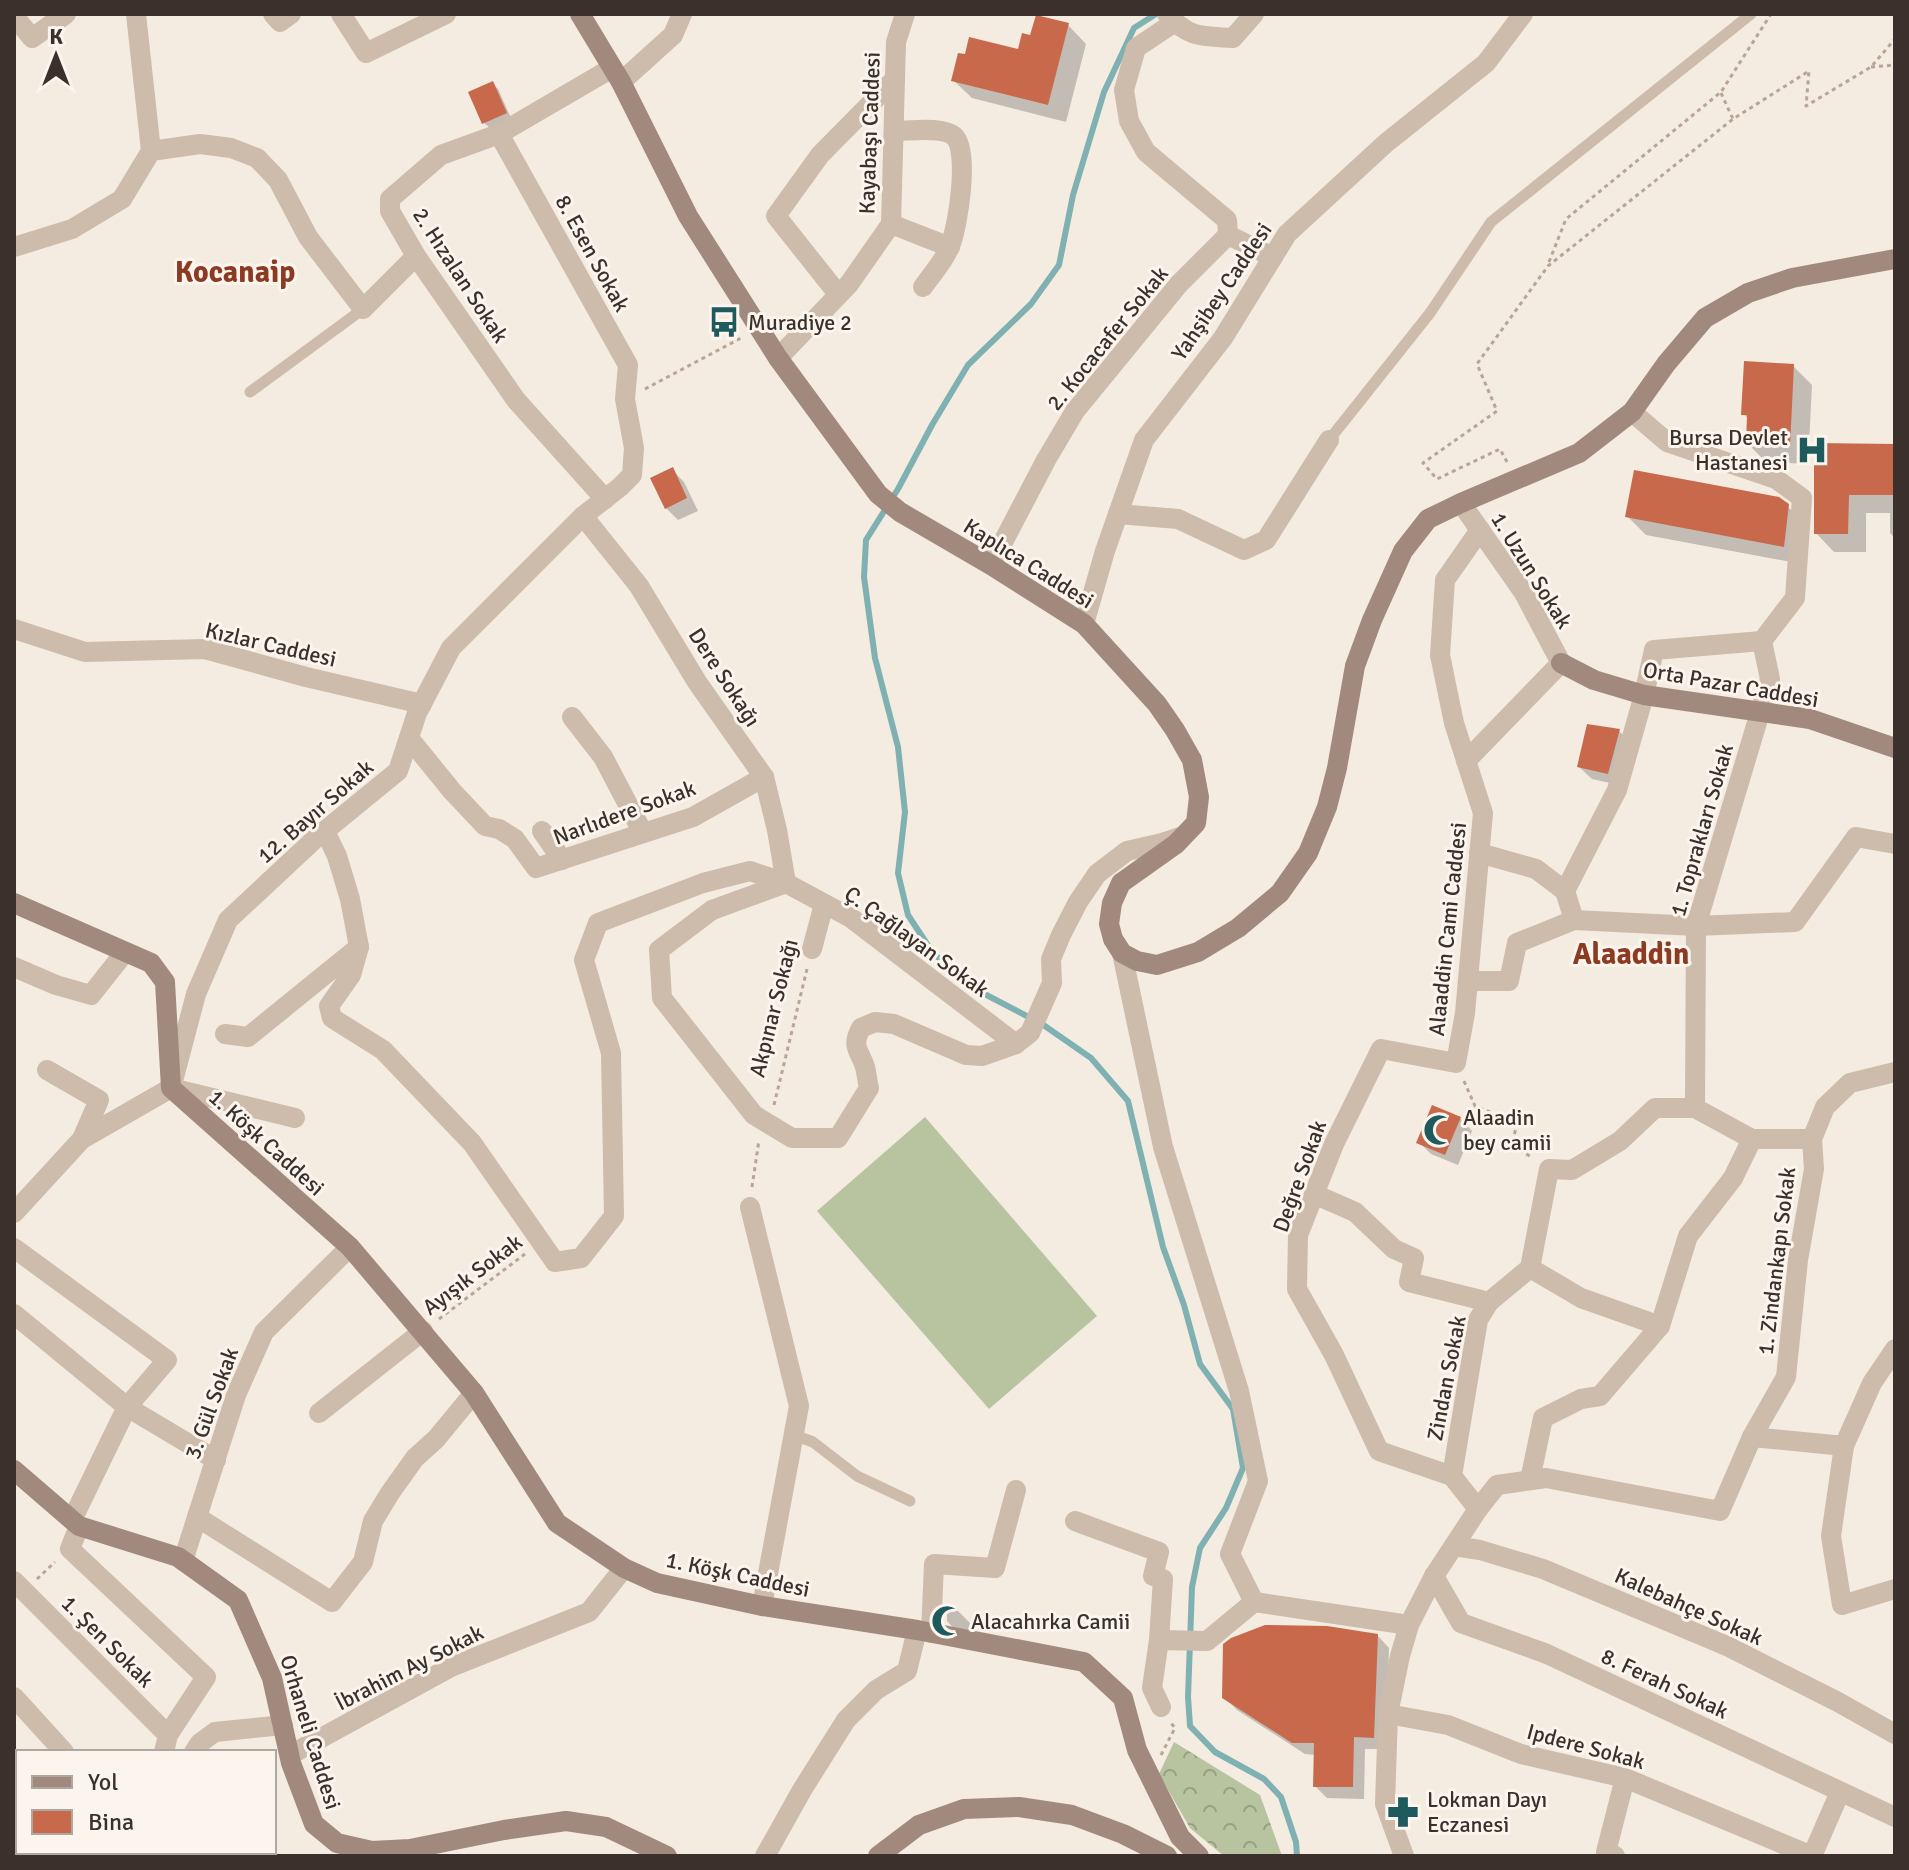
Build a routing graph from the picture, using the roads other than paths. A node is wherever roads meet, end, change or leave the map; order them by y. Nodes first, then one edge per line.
1 (66, 14) edge
2 (136, 14) edge
3 (273, 14) edge
4 (291, 14) edge
5 (341, 14) edge
6 (446, 14) edge
7 (580, 14) edge
8 (682, 14) edge
9 (905, 14) edge
10 (1254, 14) edge
11 (1523, 14) edge
12 (1751, 14) edge
13 (14, 16) edge
14 (1171, 18) edge
15 (616, 75) junction
16 (895, 79) junction
17 (894, 131) junction
18 (499, 134) junction
19 (151, 151) junction
20 (891, 224) junction
21 (1228, 235) junction
22 (14, 247) edge
23 (950, 247) junction
24 (416, 256) junction
25 (1273, 257) junction
26 (1895, 259) edge
27 (923, 287) dead end
28 (838, 294) junction
29 (363, 309) junction
30 (778, 358) junction
31 (250, 392) dead end
32 (1632, 412) junction
33 (1329, 440) joint
34 (605, 499) junction
35 (1461, 503) junction
36 (1118, 514) junction
37 (583, 516) junction
38 (1480, 530) junction
39 (991, 565) junction
40 (1084, 624) junction
41 (14, 629) edge
42 (1762, 641) junction
43 (1561, 663) junction
44 (1644, 695) junction
45 (422, 704) junction
46 (1761, 711) junction
47 (572, 717) dead end
48 (409, 738) junction
49 (1895, 748) edge
50 (1466, 761) junction
51 (764, 777) junction
52 (325, 831) junction
53 (542, 831) dead end
54 (643, 833) junction
55 (1186, 835) junction
56 (1895, 844) edge
57 (1479, 853) junction
58 (562, 860) junction
59 (786, 883) junction
60 (1565, 891) junction
61 (14, 903) edge
62 (824, 904) junction
63 (1574, 920) junction
64 (1696, 926) junction
65 (359, 947) junction
66 (812, 949) road end
67 (125, 952) junction
68 (1122, 953) junction
69 (14, 967) edge
70 (1468, 981) junction
71 (1027, 1031) junction
72 (225, 1034) dead end
73 (1456, 1063) joint
74 (47, 1070) dead end
75 (1895, 1072) edge
76 (171, 1088) junction
77 (1695, 1108) junction
78 (295, 1118) dead end
79 (82, 1139) junction
80 (1752, 1139) junction
81 (1812, 1139) junction
82 (1314, 1194) junction
83 (750, 1207) road end
84 (14, 1213) edge
85 (350, 1247) junction
86 (14, 1248) edge
87 (1530, 1268) junction
88 (1489, 1302) junction
89 (14, 1314) edge
90 (1660, 1326) junction
91 (423, 1331) junction
92 (1895, 1349) edge
93 (474, 1393) junction
94 (127, 1407) junction
95 (319, 1413) dead end
96 (794, 1435) junction
97 (1752, 1437) junction
98 (1844, 1446) junction
99 (216, 1460) junction
100 (14, 1470) edge
101 (1452, 1476) junction
102 (1530, 1480) junction
103 (1016, 1490) dead end
104 (910, 1501) dead end
105 (1478, 1509) junction
106 (197, 1517) junction
107 (1075, 1521) dead end
108 (76, 1523) junction
109 (1454, 1546) junction
110 (183, 1561) junction
111 (624, 1568) junction
112 (1434, 1576) junction
113 (19, 1586) edge
114 (1895, 1589) edge
115 (1254, 1602) junction
116 (762, 1606) junction
117 (1409, 1625) junction
118 (924, 1632) junction
119 (1165, 1641) junction
120 (14, 1697) edge
121 (1161, 1707) road end
122 (1388, 1714) junction
123 (283, 1725) junction
124 (1895, 1734) edge
125 (166, 1743) edge
126 (62, 1750) edge
127 (195, 1750) edge
128 (290, 1755) junction
129 (1625, 1778) junction
130 (1840, 1792) junction
131 (1895, 1817) edge
132 (336, 1849) edge
133 (667, 1856) edge
134 (765, 1856) edge
135 (878, 1856) edge
136 (1167, 1856) edge
137 (1199, 1856) edge
138 (1404, 1856) edge
139 (1615, 1856) edge
140 (1812, 1856) edge

1 - 13 street
2 - 19 street
3 - 4 street
5 - 6 street
7 - 15 main road, Kaplıca Caddesi
8 - 15 street, 2. Hızalan Sokak
9 - 16 street, Kayabaşı Caddesi
10 - 14 street
11 - 25 street, Yahşibey Caddesi
12 - 33 lane
14 - 21 street
15 - 18 street, 2. Hızalan Sokak
15 - 30 main road, Kaplıca Caddesi
16 - 17 street, Kayabaşı Caddesi
16 - 28 street
17 - 20 street, Kayabaşı Caddesi
17 - 23 street
18 - 24 street, 2. Hızalan Sokak
18 - 34 street, 8. Esen Sokak
19 - 22 street
19 - 29 street
20 - 23 street
20 - 28 street, Kayabaşı Caddesi
21 - 25 street
21 - 39 street, 2. Kocacafer Sokak
23 - 27 street
24 - 29 street
24 - 34 street, 2. Hızalan Sokak
25 - 36 street, Yahşibey Caddesi
26 - 32 main road
28 - 30 street, Kayabaşı Caddesi
29 - 31 lane
30 - 39 main road, Kaplıca Caddesi
32 - 35 main road
32 - 42 street
33 - 36 street
34 - 37 street, 12. Bayır Sokak
35 - 38 street, 1. Uzun Sokak
35 - 68 main road
36 - 40 street, Yahşibey Caddesi
37 - 45 street, 12. Bayır Sokak
37 - 51 street, Dere Sokağı
38 - 43 street, 1. Uzun Sokak
38 - 50 street, Alaaddin Cami Caddesi
39 - 40 main road, Kaplıca Caddesi
40 - 55 main road, Kaplıca Caddesi
41 - 45 street, Kızlar Caddesi
42 - 44 street
42 - 46 street, 1. Toprakları Sokak
43 - 44 main road, Orta Pazar Caddesi
43 - 50 street
44 - 46 main road, Orta Pazar Caddesi
44 - 60 street
45 - 48 street, 12. Bayır Sokak
46 - 49 main road, Orta Pazar Caddesi
46 - 64 street, 1. Toprakları Sokak
47 - 54 street
48 - 52 street, 12. Bayır Sokak
48 - 58 street, Narlıdere Sokak
50 - 57 street, Alaaddin Cami Caddesi
51 - 54 street, Narlıdere Sokak
51 - 59 street, Dere Sokağı
52 - 65 street
52 - 76 street, 12. Bayır Sokak
53 - 58 street
54 - 58 street, Narlıdere Sokak
55 - 68 main road
55 - 71 street
56 - 64 street
57 - 60 street
57 - 70 street, Alaaddin Cami Caddesi
59 - 62 street, Ç. Çağlayan Sokak
59 - 65 street, Ç. Çağlayan Sokak
59 - 71 street
60 - 63 street
61 - 67 main road
62 - 66 street, Akpınar Sokağı
62 - 71 street, Ç. Çağlayan Sokak
63 - 64 street
63 - 70 street
64 - 77 street, 1. Toprakları Sokak
65 - 72 street
67 - 69 street
67 - 76 main road
68 - 115 street
70 - 73 street, Alaaddin Cami Caddesi
73 - 82 street, Değre Sokak
74 - 79 street
75 - 81 street
76 - 78 street
76 - 79 street
76 - 85 main road, 1. Köşk Caddesi
77 - 80 street
77 - 87 street
79 - 84 street
80 - 81 street
80 - 90 street
81 - 97 street, 1. Zindankapı Sokak
82 - 88 street
82 - 101 street, Değre Sokak
83 - 96 street
85 - 91 main road, 1. Köşk Caddesi
85 - 99 street, 3. Gül Sokak
86 - 94 street
87 - 88 street, Zindan Sokak
87 - 90 street
88 - 101 street, Zindan Sokak
89 - 94 street
90 - 102 street
91 - 93 main road, 1. Köşk Caddesi
91 - 95 street
92 - 98 street
93 - 106 street
93 - 111 main road, 1. Köşk Caddesi
94 - 99 street
94 - 108 street
96 - 104 lane
96 - 116 street
97 - 98 street
97 - 102 street, 1. Zindankapı Sokak
98 - 114 street
99 - 106 street, 3. Gül Sokak
100 - 108 main road, Orhaneli Caddesi
101 - 105 street
102 - 105 street, 1. Zindankapı Sokak
103 - 118 street
105 - 109 street, 1. Zindankapı Sokak
106 - 110 street, 3. Gül Sokak
107 - 119 street
108 - 110 main road, Orhaneli Caddesi
108 - 125 street
109 - 112 street, 1. Zindankapı Sokak
109 - 124 street, Kalebahçe Sokak
110 - 123 main road, Orhaneli Caddesi
111 - 116 main road, 1. Köşk Caddesi
111 - 128 street, İbrahim Ay Sokak
112 - 117 street, 1. Zindankapı Sokak
112 - 130 street, 8. Ferah Sokak
113 - 125 street, 1. Şen Sokak
115 - 117 street
115 - 119 street
116 - 118 main road, 1. Köşk Caddesi
117 - 122 street, 1. Zindankapı Sokak
118 - 134 street
118 - 137 main road, 1. Köşk Caddesi
119 - 121 street
120 - 126 street
122 - 129 street, Ipdere Sokak
122 - 138 street, 1. Zindankapı Sokak
123 - 127 street
123 - 128 main road, Orhaneli Caddesi
128 - 132 main road, Orhaneli Caddesi
129 - 139 street
129 - 140 street, Ipdere Sokak
130 - 131 street, 8. Ferah Sokak
130 - 140 street
132 - 133 main road, Orhaneli Caddesi
135 - 136 main road

